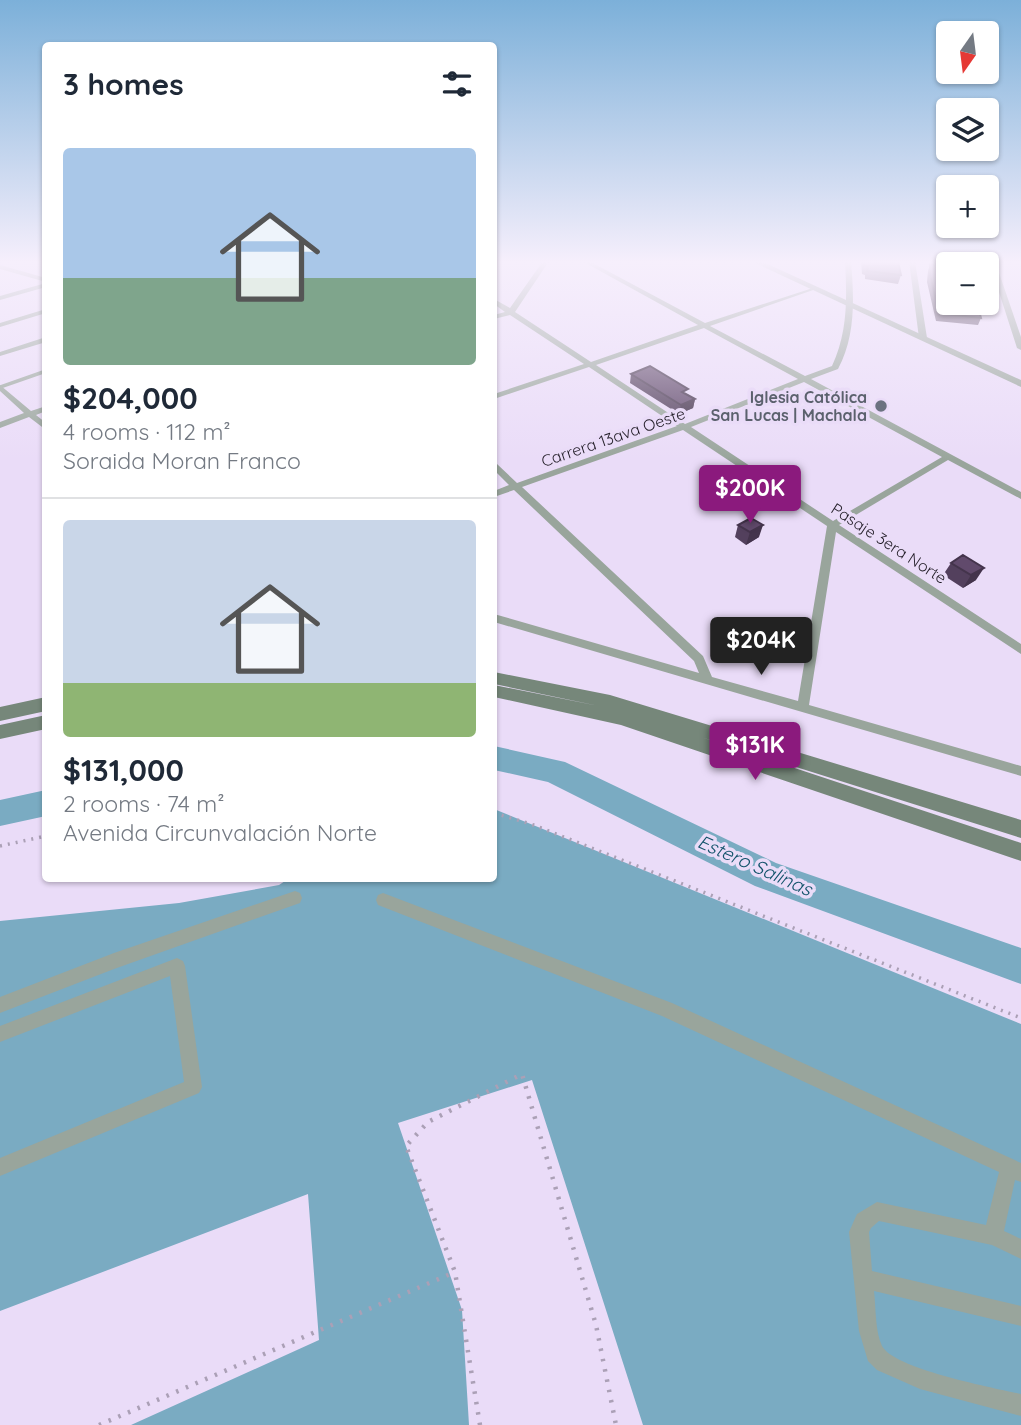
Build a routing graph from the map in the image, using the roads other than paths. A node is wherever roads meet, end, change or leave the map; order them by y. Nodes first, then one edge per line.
1 (535, 328) edge
2 (697, 328) edge
3 (709, 328) edge
4 (847, 328) edge
5 (900, 328) edge
6 (922, 328) edge
7 (1014, 328) edge
8 (923, 338) junction
9 (42, 340) edge
10 (1021, 348) edge
11 (0, 354) edge
12 (590, 364) junction
13 (42, 372) edge
14 (806, 380) junction
15 (1021, 384) edge
16 (0, 387) edge
17 (497, 396) edge
18 (42, 409) edge
19 (30, 413) junction
20 (42, 424) edge
21 (0, 425) edge
22 (684, 427) junction
23 (948, 457) junction
24 (497, 469) edge
25 (515, 486) junction
26 (497, 493) edge
27 (1021, 496) edge
28 (832, 525) junction
29 (497, 619) edge
30 (1021, 650) edge
31 (497, 679) edge
32 (707, 680) junction
33 (497, 692) edge
34 (42, 705) edge
35 (803, 705) junction
36 (0, 714) edge
37 (42, 723) edge
38 (0, 732) edge
39 (690, 733) junction
40 (1021, 771) edge
41 (1021, 829) edge
42 (1021, 852) edge
43 (295, 898) dead end
44 (383, 900) dead end
45 (0, 1005) edge
46 (0, 1034) edge
47 (0, 1167) edge
48 (1015, 1170) edge
49 (993, 1236) junction
50 (1021, 1249) edge
51 (864, 1279) junction
52 (1021, 1316) edge
53 (1021, 1405) edge

1 - 12 street, Pasaje 3era Norte
2 - 12 street
3 - 14 street
4 - 14 street, Carrera 13ava Oeste
5 - 8 street
6 - 8 street
7 - 10 street
8 - 15 street
9 - 11 street
12 - 17 street
12 - 22 street, Pasaje 3era Norte
13 - 16 lane
14 - 22 street, Carrera 13ava Oeste
14 - 23 street
16 - 19 street
18 - 19 street
19 - 20 street
19 - 21 street
22 - 25 street, Carrera 13ava Oeste
22 - 28 street, Pasaje 3era Norte
23 - 27 street
23 - 28 street
24 - 25 street
25 - 26 street, Carrera 13ava Oeste
25 - 32 street
28 - 30 street, Pasaje 3era Norte
28 - 35 street
29 - 32 street
31 - 39 main road
32 - 35 street
33 - 39 main road
34 - 36 main road
35 - 40 street
37 - 38 main road
39 - 41 main road
39 - 42 main road
43 - 45 street
44 - 48 street
46 - 47 street
48 - 49 street
49 - 50 street
49 - 51 street
51 - 52 street
51 - 53 street

